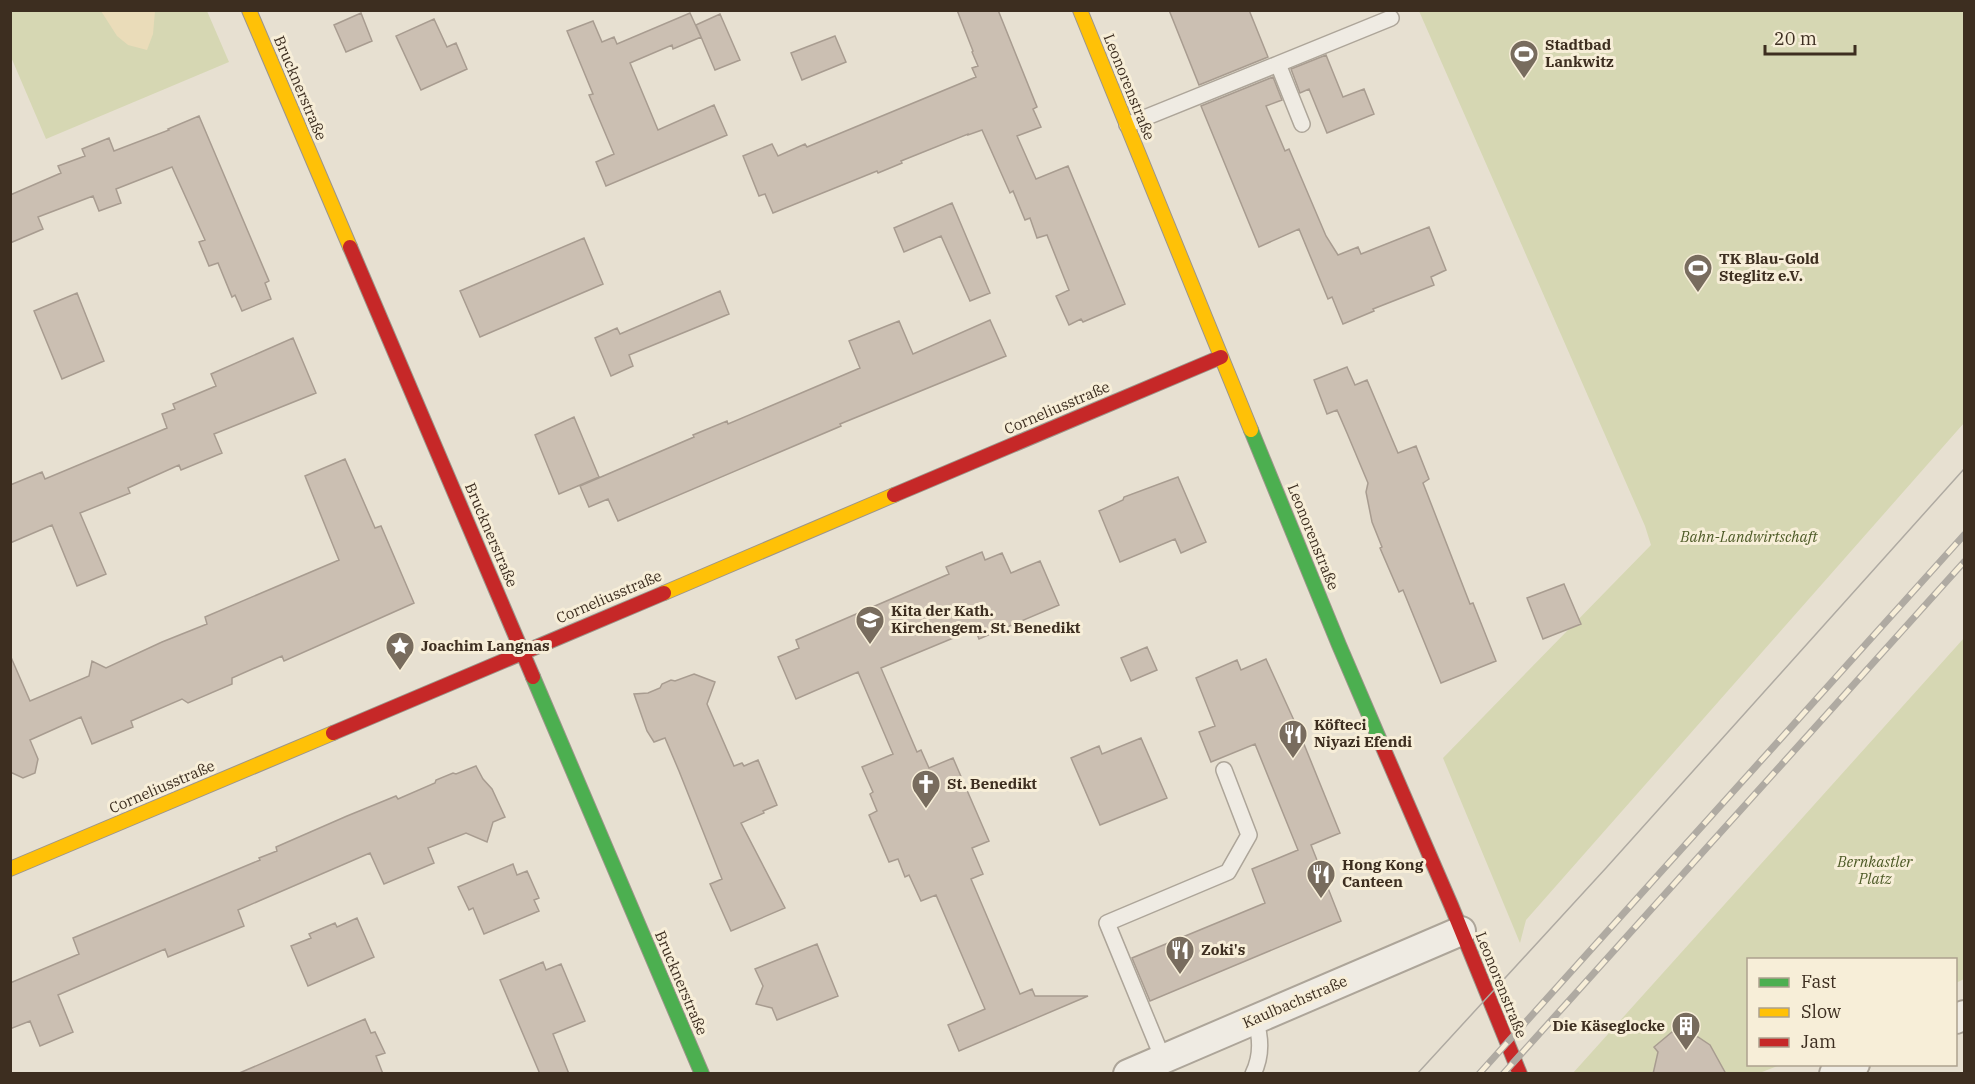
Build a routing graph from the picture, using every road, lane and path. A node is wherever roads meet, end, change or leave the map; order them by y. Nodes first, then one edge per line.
1 (249, 10) edge
2 (1080, 10) edge
3 (1390, 18) dead end
4 (1278, 64) junction
5 (1302, 124) dead end
6 (1127, 125) junction
7 (1221, 357) junction
8 (523, 652) junction
9 (1224, 770) dead end
10 (10, 869) edge
11 (1461, 931) junction
12 (1255, 1019) junction
13 (1163, 1059) junction
14 (1852, 1066) edge
15 (702, 1074) edge
16 (1128, 1074) edge
17 (1253, 1074) edge
18 (1520, 1074) edge
19 (1834, 1074) edge

1 - 8 street, Brucknerstraße
2 - 6 street, Leonorenstraße
3 - 4 lane
4 - 5 lane
4 - 6 lane
6 - 7 street, Leonorenstraße
7 - 8 street, Corneliusstraße
7 - 11 street, Leonorenstraße
8 - 10 street, Corneliusstraße
8 - 15 street, Brucknerstraße
9 - 13 lane
11 - 12 street, Kaulbachstraße
11 - 18 street, Leonorenstraße
12 - 13 street, Kaulbachstraße
12 - 17 lane
13 - 16 street, Kaulbachstraße
14 - 19 street

